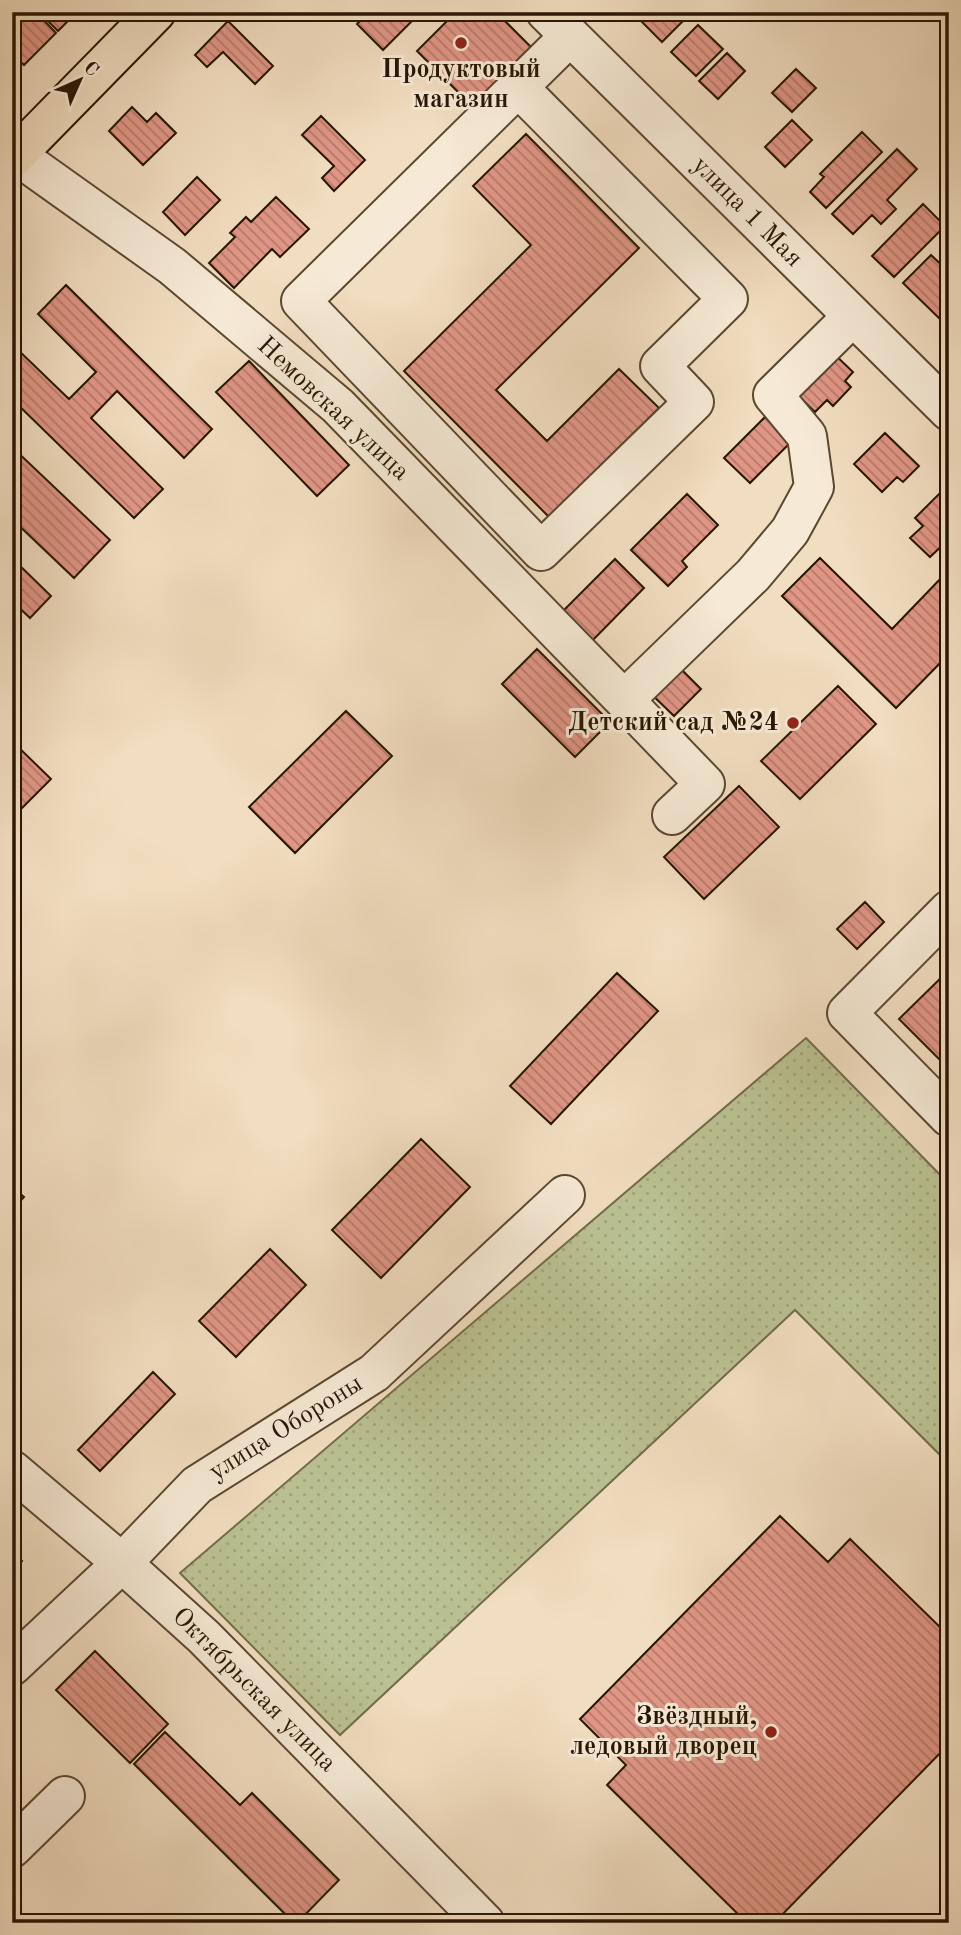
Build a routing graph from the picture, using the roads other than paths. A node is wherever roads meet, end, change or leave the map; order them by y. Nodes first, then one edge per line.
1 (156, 12) edge
2 (558, 24) edge
3 (519, 88) junction
4 (13, 155) edge
5 (853, 316) junction
6 (949, 411) edge
7 (624, 700) junction
8 (672, 815) dead end
9 (949, 910) edge
10 (949, 1117) edge
11 (565, 1195) dead end
12 (12, 1471) edge
13 (122, 1563) junction
14 (12, 1665) edge
15 (65, 1796) dead end
16 (12, 1848) edge
17 (473, 1915) edge

1 - 4 main road
2 - 3 street
2 - 5 street, улица 1 Мая
3 - 3 street
4 - 7 street, Немовская улица
5 - 6 street, улица 1 Мая
5 - 7 street
7 - 8 street, Немовская улица
9 - 10 street
11 - 13 street, улица Обороны
12 - 13 street, Октябрьская улица
13 - 14 street, улица Обороны
13 - 17 street, Октябрьская улица
15 - 16 street

